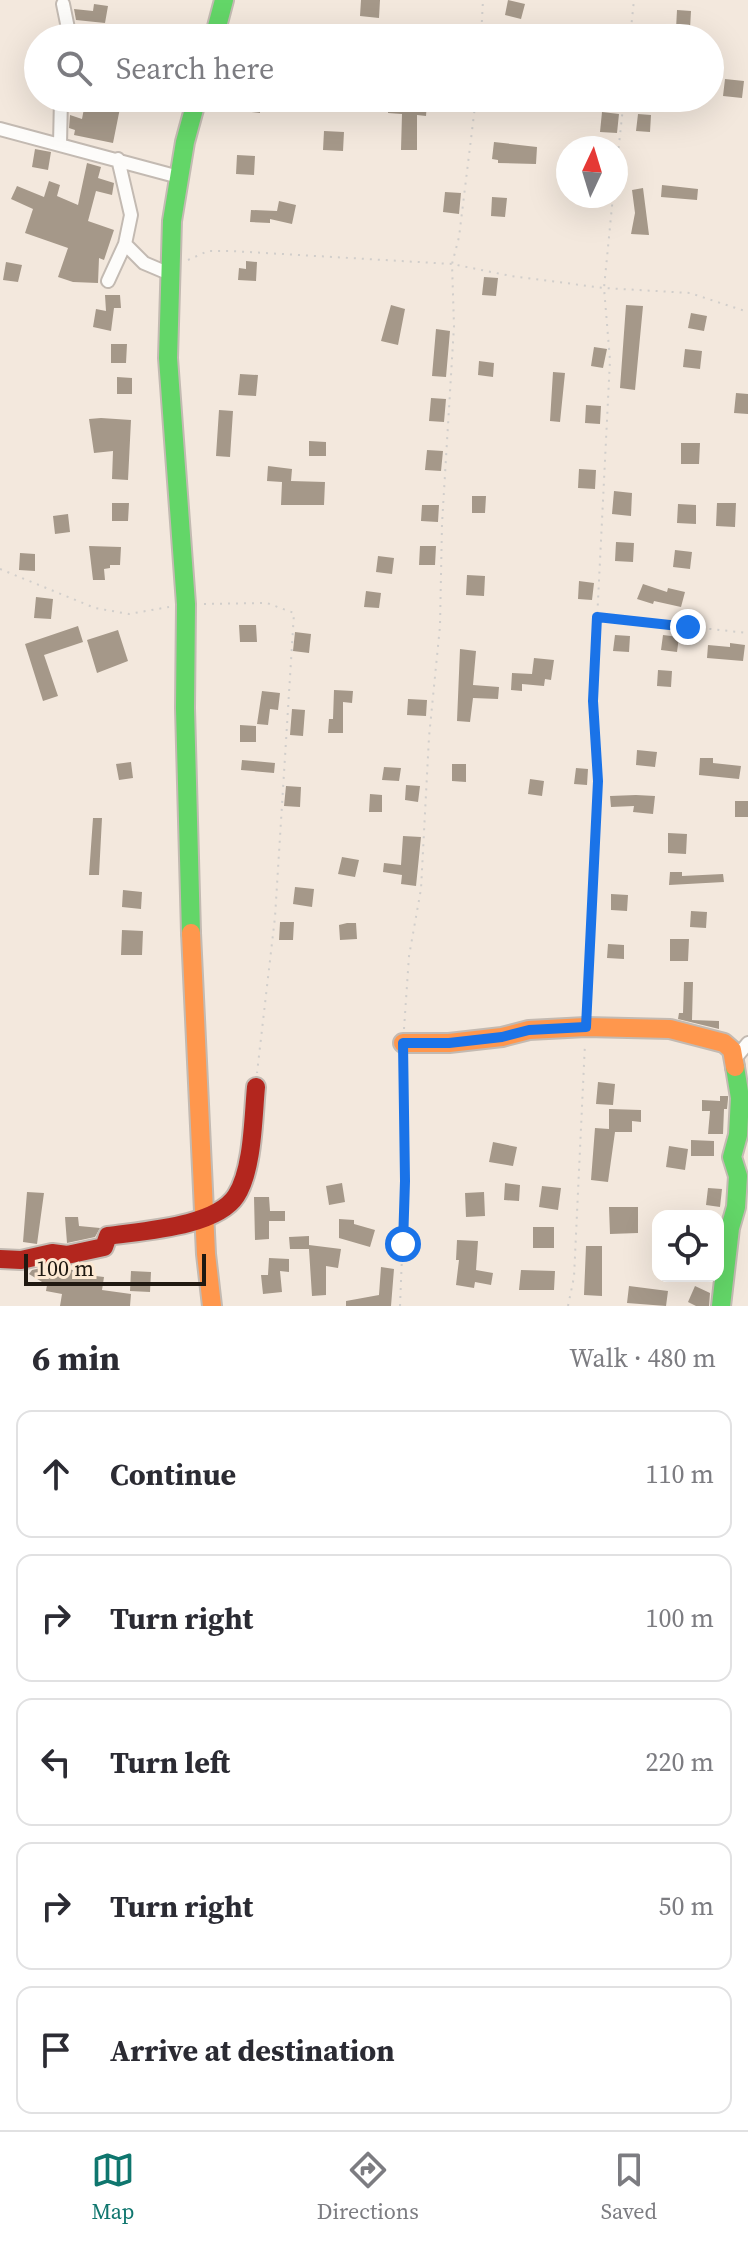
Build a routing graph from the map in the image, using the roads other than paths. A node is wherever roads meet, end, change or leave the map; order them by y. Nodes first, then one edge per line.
1 (224, 0) edge
2 (62, 1) edge
3 (67, 24) edge
4 (218, 24) edge
5 (61, 112) edge
6 (193, 112) edge
7 (0, 129) edge
8 (60, 144) junction
9 (118, 159) junction
10 (179, 177) junction
11 (125, 244) junction
12 (171, 267) junction
13 (108, 281) dead end
14 (403, 1043) road end
15 (748, 1043) edge
16 (734, 1060) junction
17 (256, 1087) road end
18 (204, 1218) junction
19 (0, 1259) edge
20 (212, 1306) edge
21 (721, 1306) edge

1 - 4 main road
2 - 3 street
5 - 8 street
6 - 10 main road
7 - 8 street
8 - 9 street
9 - 10 street
9 - 11 street
10 - 12 main road
11 - 12 street
11 - 13 street
12 - 18 main road
14 - 16 main road
15 - 16 street
16 - 21 main road
17 - 18 main road
18 - 19 main road
18 - 20 main road

